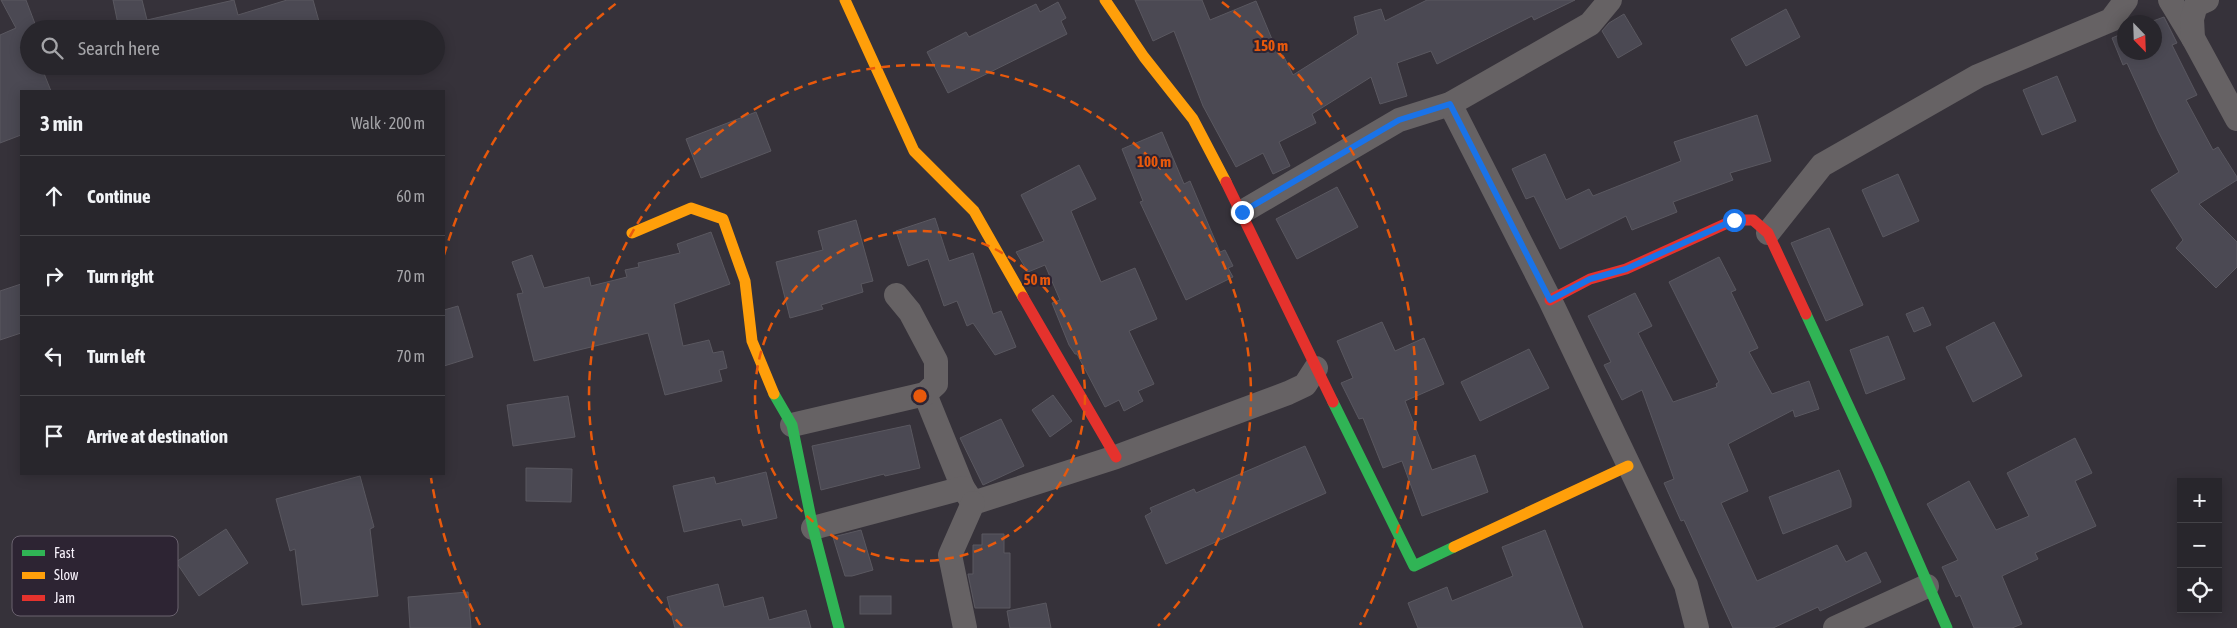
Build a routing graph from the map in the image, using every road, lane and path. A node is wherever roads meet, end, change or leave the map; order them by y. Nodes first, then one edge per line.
1 (845, 0) edge
2 (1105, 0) edge
3 (1610, 0) edge
4 (2126, 0) edge
5 (2170, 0) edge
6 (2207, 0) edge
7 (2192, 38) junction
8 (1450, 104) junction
9 (2237, 119) edge
10 (1242, 212) junction
11 (632, 232) dead end
12 (1768, 233) junction
13 (896, 294) dead end
14 (1550, 300) junction
15 (1316, 368) junction
16 (924, 394) junction
17 (792, 425) junction
18 (1116, 457) junction
19 (1628, 466) junction
20 (968, 496) junction
21 (813, 528) junction
22 (1927, 586) junction
23 (839, 628) edge
24 (965, 628) edge
25 (1697, 628) edge
26 (1835, 628) edge
27 (1947, 628) edge

1 - 18 street
2 - 10 street
3 - 8 street
4 - 12 street
5 - 7 street
6 - 7 street
7 - 9 street
8 - 10 street
8 - 14 street
10 - 15 street
11 - 17 street
12 - 14 street
12 - 22 street
13 - 16 street
14 - 19 street
15 - 18 street
15 - 19 street
16 - 17 street
16 - 20 street
17 - 21 street
18 - 20 street
19 - 25 street
20 - 21 street
20 - 24 street
21 - 23 street
22 - 26 street
22 - 27 street

